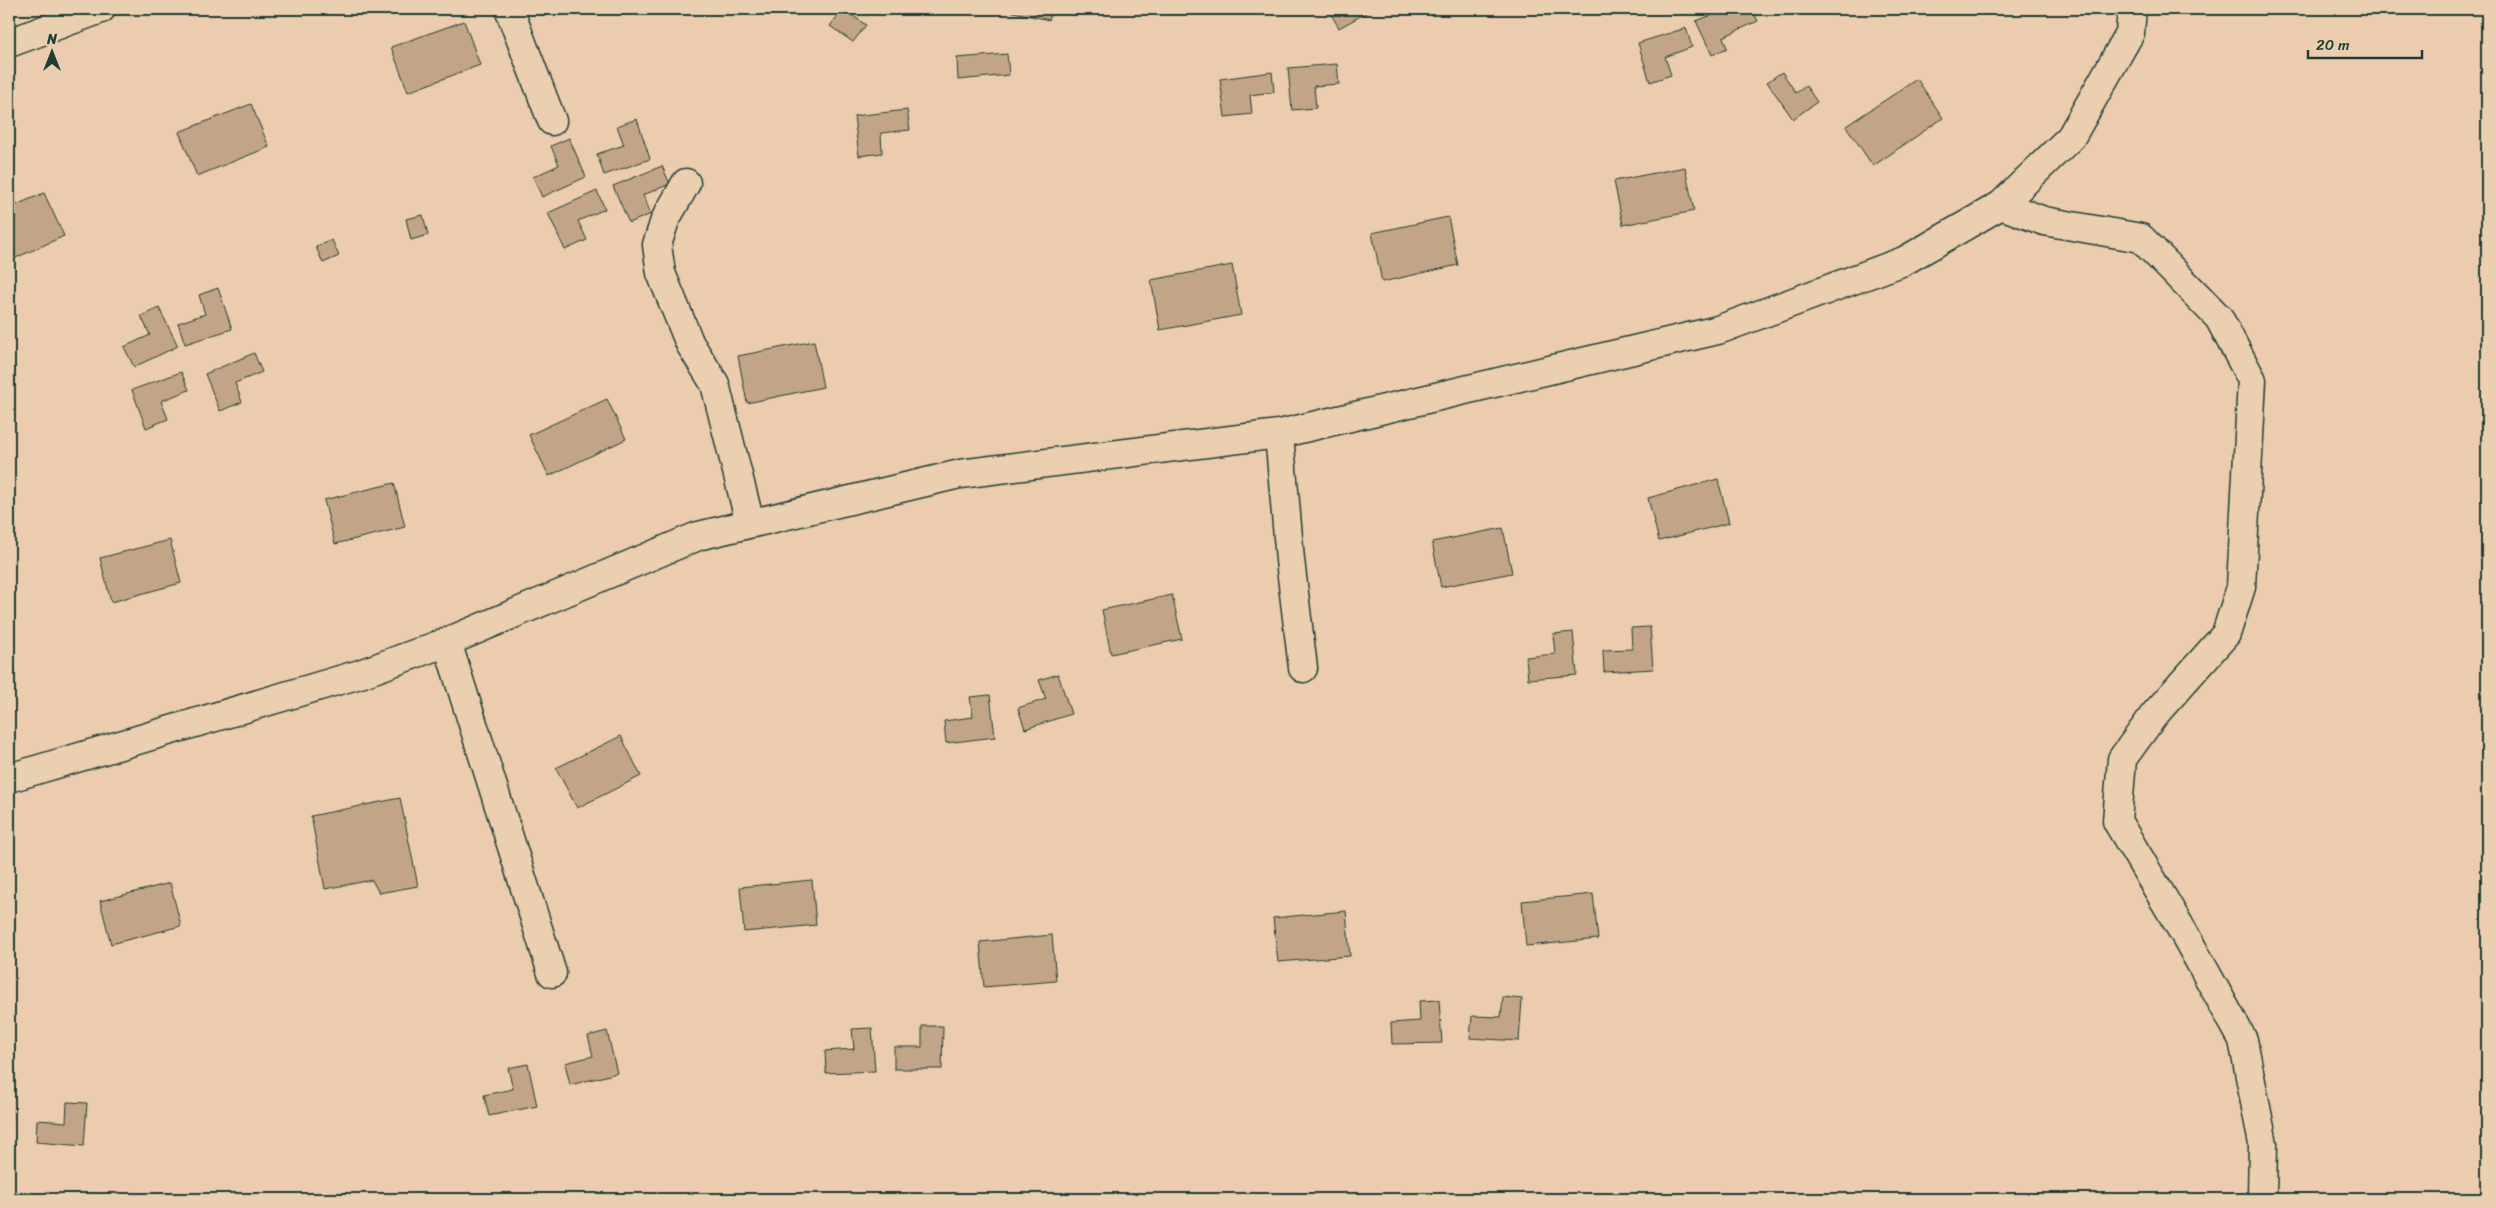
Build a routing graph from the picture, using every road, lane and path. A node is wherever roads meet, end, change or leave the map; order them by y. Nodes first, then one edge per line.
1 (101, 9) edge
2 (509, 9) edge
3 (2132, 9) edge
4 (9, 43) edge
5 (552, 120) dead end
6 (686, 182) dead end
7 (2001, 205) junction
8 (1280, 434) junction
9 (750, 523) junction
10 (447, 642) junction
11 (1303, 668) dead end
12 (9, 778) edge
13 (552, 973) dead end
14 (2262, 1199) edge

1 - 4 street
2 - 5 street
3 - 7 street
6 - 9 street
7 - 8 street
7 - 14 street
8 - 9 street
8 - 11 street
9 - 10 street
10 - 12 street
10 - 13 street

